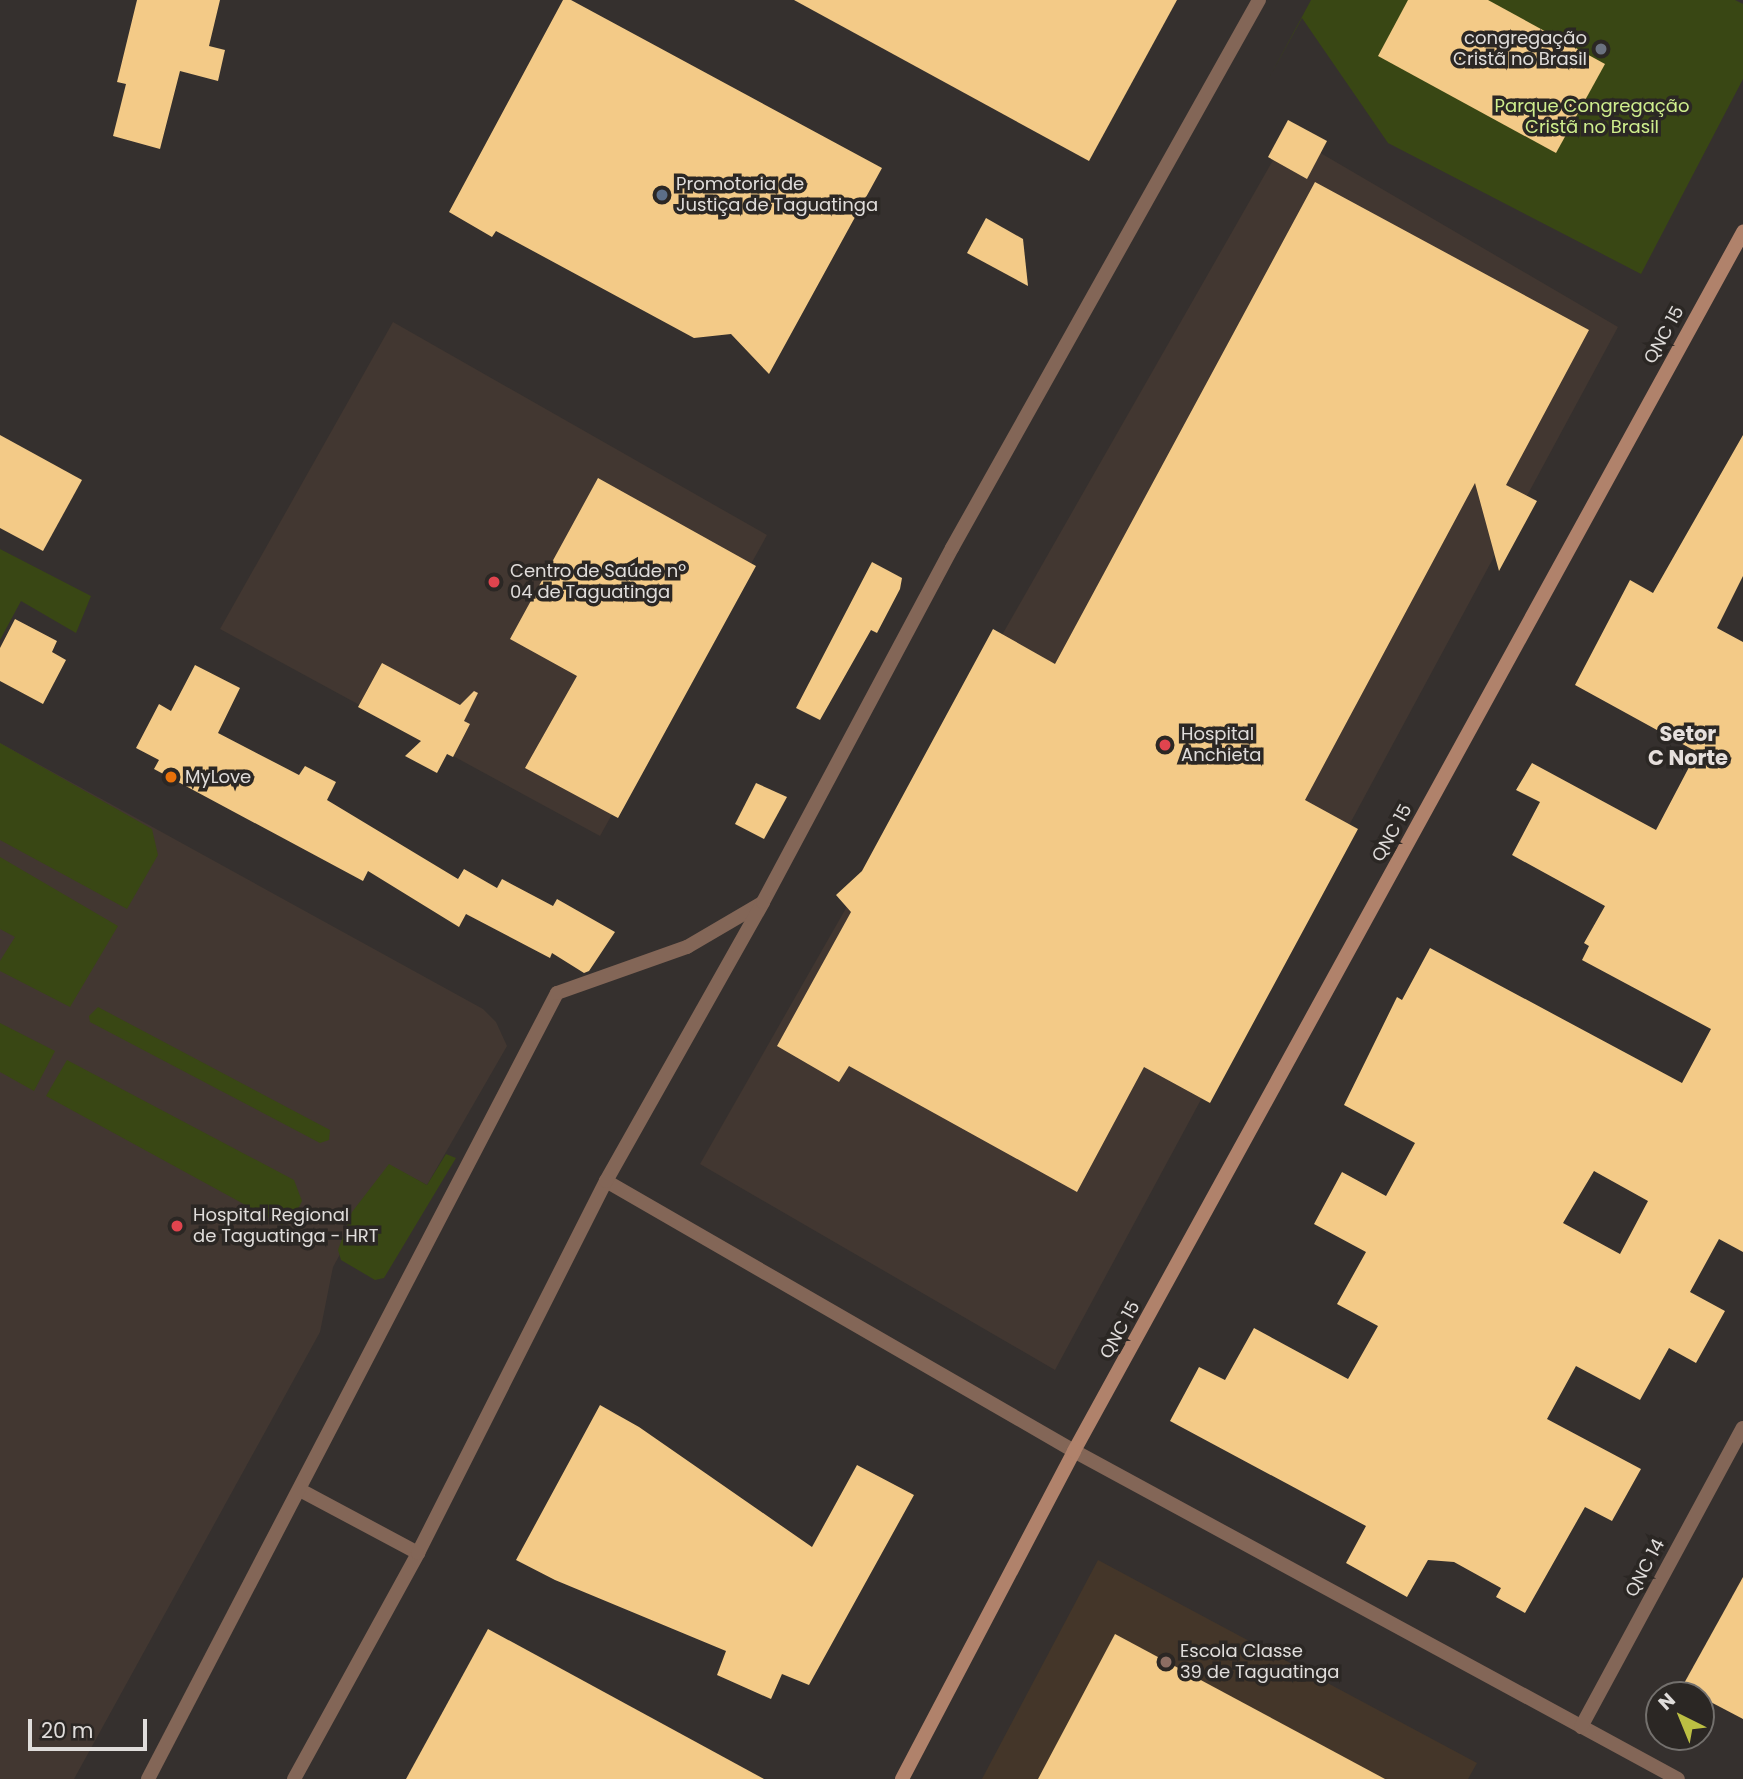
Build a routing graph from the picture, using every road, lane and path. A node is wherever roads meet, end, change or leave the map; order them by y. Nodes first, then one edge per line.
1 (1259, 0) edge
2 (1743, 232) edge
3 (763, 902) junction
4 (606, 1181) junction
5 (1743, 1427) edge
6 (1074, 1451) junction
7 (300, 1490) junction
8 (418, 1553) junction
9 (1581, 1727) junction
10 (148, 1779) edge
11 (294, 1779) edge
12 (902, 1779) edge
13 (1678, 1779) edge

1 - 3 street
2 - 6 street, QNC 15
3 - 4 street
3 - 7 street
4 - 6 street
4 - 8 street
5 - 9 street, QNC 14
6 - 9 street
6 - 12 street, QNC 15
7 - 8 street
7 - 10 street
8 - 11 street
9 - 13 street

